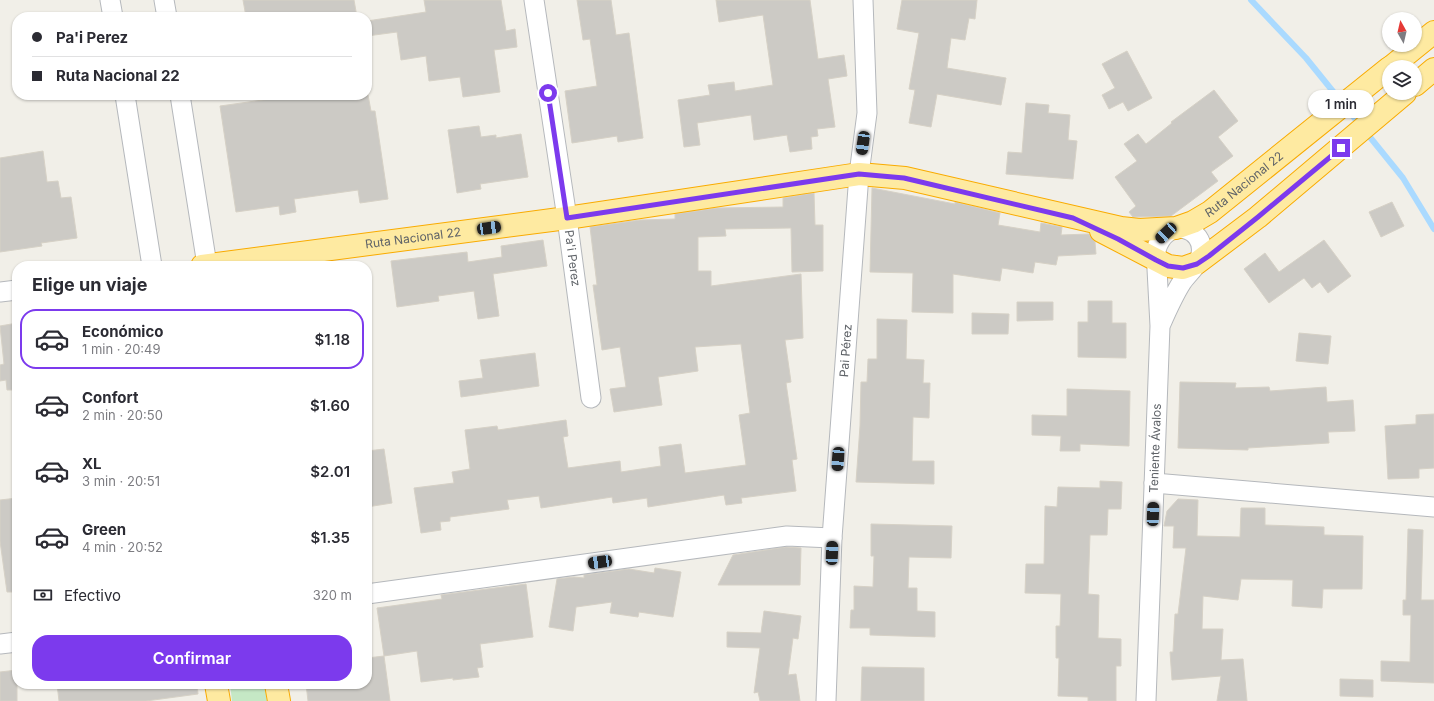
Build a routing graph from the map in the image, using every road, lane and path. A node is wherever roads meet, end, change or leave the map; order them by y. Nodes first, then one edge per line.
1 (110, 0) edge
2 (164, 0) edge
3 (534, 0) edge
4 (863, 0) edge
5 (111, 12) edge
6 (166, 12) edge
7 (1434, 32) edge
8 (1400, 60) edge
9 (1434, 68) edge
10 (1382, 74) edge
11 (1422, 78) edge
12 (126, 100) edge
13 (181, 100) edge
14 (1397, 100) edge
15 (859, 174) junction
16 (567, 218) junction
17 (1073, 218) junction
18 (1176, 228) junction
19 (1156, 260) junction
20 (151, 261) edge
21 (204, 261) edge
22 (243, 261) edge
23 (1197, 264) junction
24 (12, 291) edge
25 (0, 292) edge
26 (1160, 326) junction
27 (591, 398) dead end
28 (1154, 483) junction
29 (1434, 507) edge
30 (832, 538) junction
31 (372, 593) edge
32 (12, 643) edge
33 (0, 644) edge
34 (217, 689) edge
35 (277, 689) edge
36 (219, 701) edge
37 (279, 701) edge
38 (826, 701) edge
39 (1146, 701) edge

1 - 5 street
2 - 6 street
3 - 16 street, Pa'i Perez
4 - 15 street, Pai Pérez
7 - 8 highway, Ruta Nacional 22
9 - 11 highway
10 - 18 highway, Ruta Nacional 22
12 - 20 street
13 - 21 street
14 - 23 highway, Ruta Nacional 22
15 - 16 highway, Ruta Nacional 22
15 - 17 highway, Ruta Nacional 22
15 - 30 street, Pai Pérez
16 - 22 highway, Ruta Nacional 22
16 - 27 street, Pa'i Perez
17 - 18 highway, Ruta Nacional 22
17 - 19 highway, Ruta Nacional 22
18 - 19 street, Teniente Ávalos
18 - 23 street
19 - 23 highway, Ruta Nacional 22
19 - 26 street, Teniente Ávalos
23 - 26 street
24 - 25 street
26 - 28 street, Teniente Ávalos
28 - 29 street
28 - 39 street, Teniente Ávalos
30 - 31 street
30 - 38 street, Pai Pérez
32 - 33 street
34 - 36 highway
35 - 37 highway

